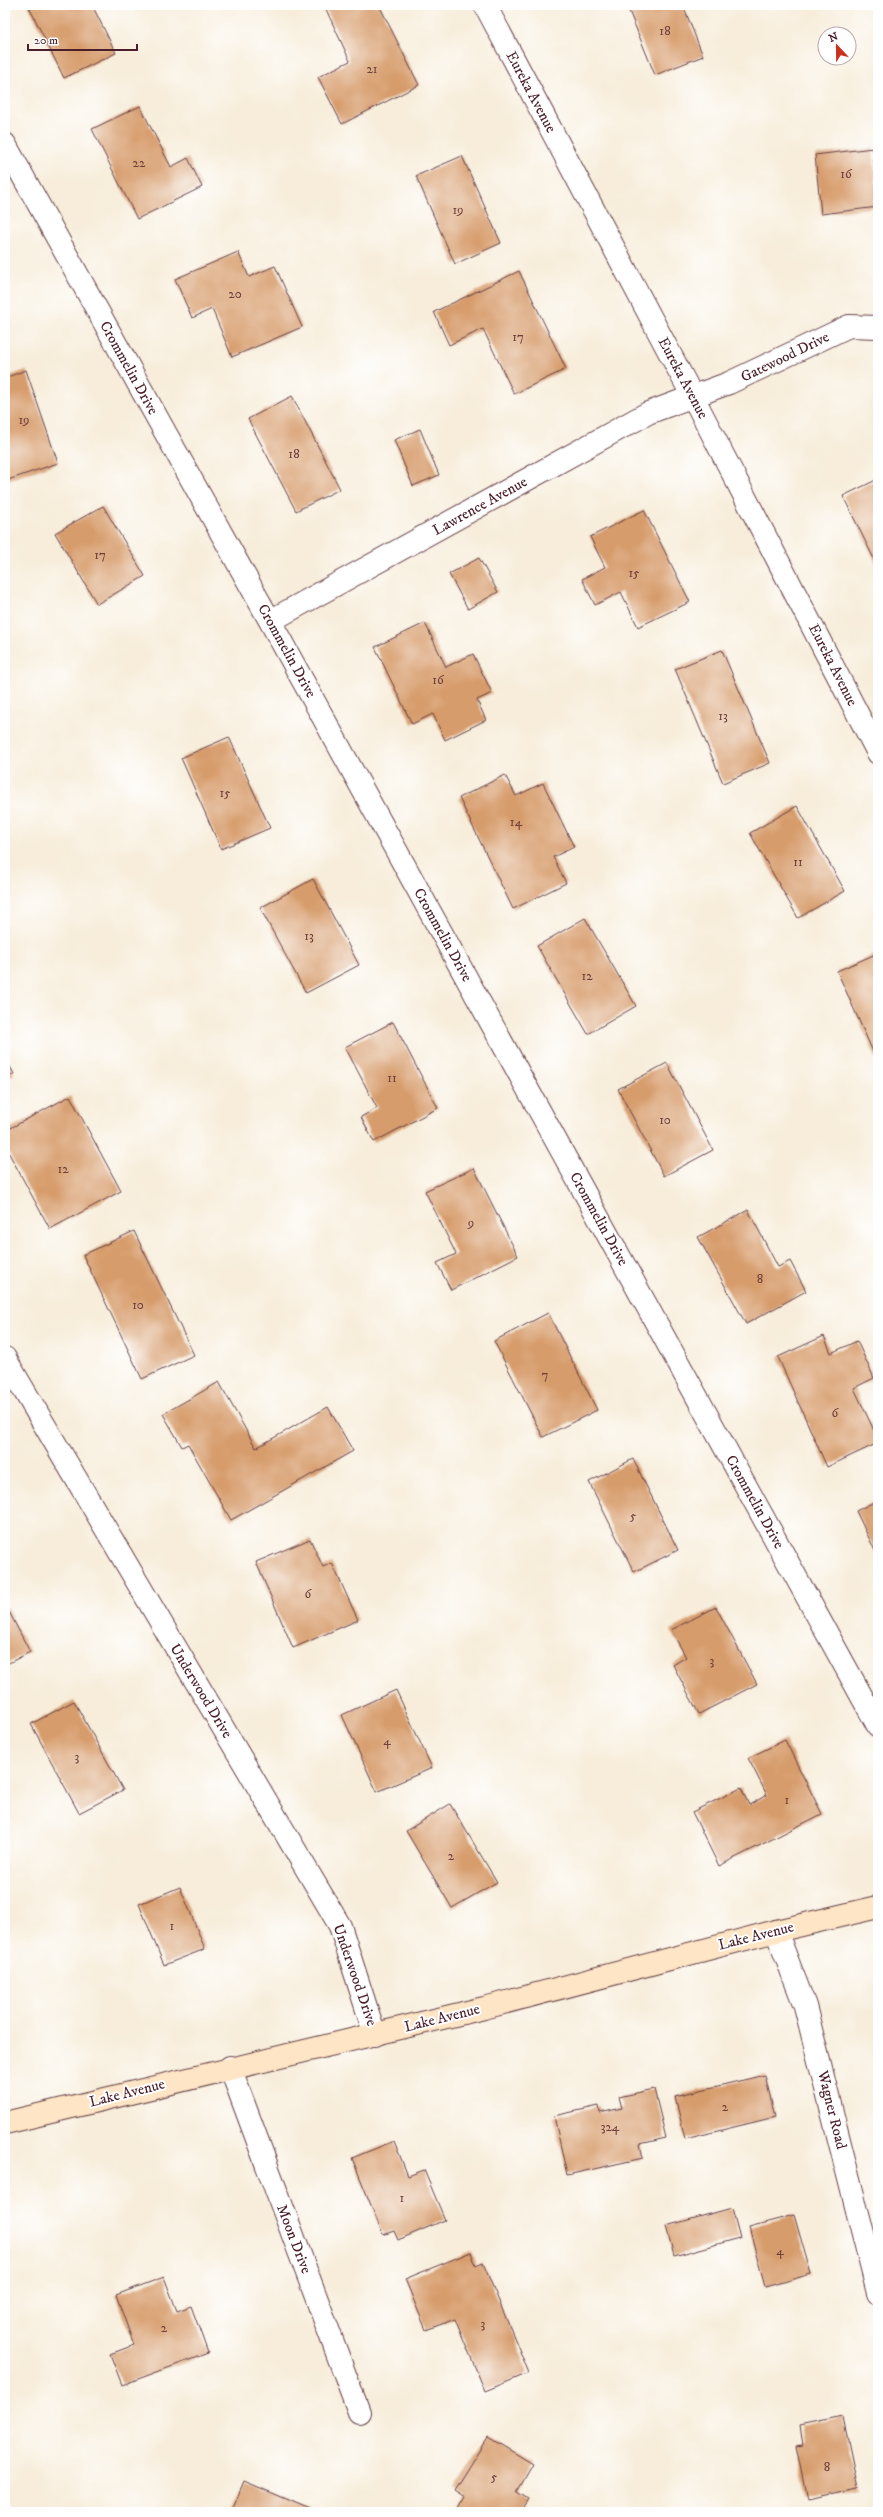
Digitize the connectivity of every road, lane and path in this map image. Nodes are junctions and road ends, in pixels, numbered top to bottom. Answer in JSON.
{"nodes":[{"id":1,"x":485,"y":5,"type":"edge"},
{"id":2,"x":5,"y":144,"type":"edge"},
{"id":3,"x":878,"y":326,"type":"edge"},
{"id":4,"x":693,"y":397,"type":"junction"},
{"id":5,"x":270,"y":621,"type":"junction"},
{"id":6,"x":878,"y":753,"type":"edge"},
{"id":7,"x":5,"y":1358,"type":"edge"},
{"id":8,"x":878,"y":1726,"type":"edge"},
{"id":9,"x":878,"y":1907,"type":"edge"},
{"id":10,"x":776,"y":1931,"type":"junction"},
{"id":11,"x":375,"y":2034,"type":"junction"},
{"id":12,"x":230,"y":2067,"type":"junction"},
{"id":13,"x":5,"y":2123,"type":"edge"},
{"id":14,"x":878,"y":2293,"type":"edge"},
{"id":15,"x":359,"y":2412,"type":"dead end"}],
"edges":[{"from":1,"to":4,"type":"street","name":"Eureka Avenue"},
{"from":2,"to":5,"type":"street","name":"Crommelin Drive"},
{"from":3,"to":4,"type":"street","name":"Gatewood Drive"},
{"from":4,"to":5,"type":"street","name":"Lawrence Avenue"},
{"from":4,"to":6,"type":"street","name":"Eureka Avenue"},
{"from":5,"to":8,"type":"street","name":"Crommelin Drive"},
{"from":7,"to":11,"type":"street","name":"Underwood Drive"},
{"from":9,"to":10,"type":"main road","name":"Lake Avenue"},
{"from":10,"to":11,"type":"main road","name":"Lake Avenue"},
{"from":10,"to":14,"type":"street","name":"Wagner Road"},
{"from":11,"to":12,"type":"main road","name":"Lake Avenue"},
{"from":12,"to":13,"type":"main road","name":"Lake Avenue"},
{"from":12,"to":15,"type":"street","name":"Moon Drive"}]}
